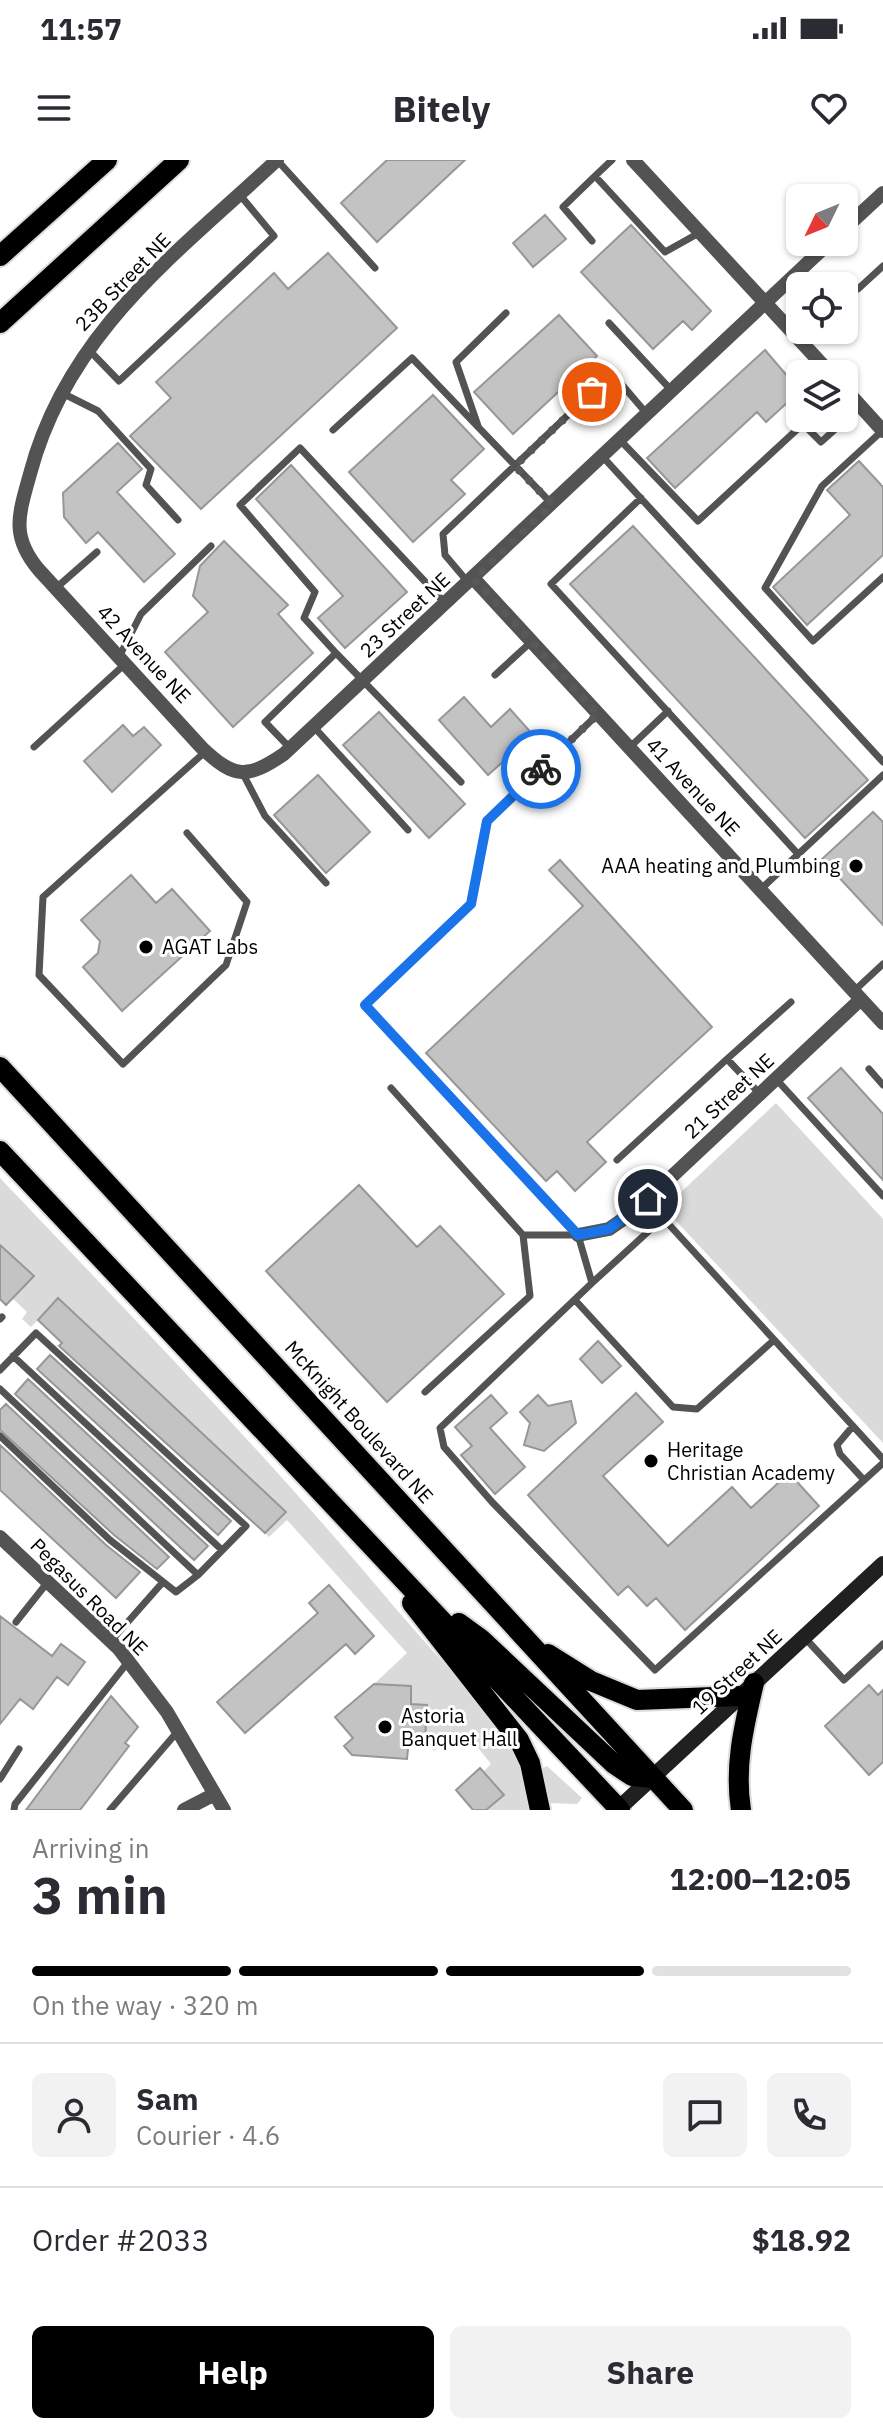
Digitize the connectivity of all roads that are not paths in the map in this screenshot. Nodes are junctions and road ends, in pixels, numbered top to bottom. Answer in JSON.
{"nodes":[{"id":1,"x":107,"y":160,"type":"edge"},
{"id":2,"x":179,"y":160,"type":"edge"},
{"id":3,"x":277,"y":160,"type":"edge"},
{"id":4,"x":612,"y":160,"type":"edge"},
{"id":5,"x":633,"y":160,"type":"edge"},
{"id":6,"x":595,"y":176,"type":"junction"},
{"id":7,"x":883,"y":193,"type":"edge"},
{"id":8,"x":240,"y":195,"type":"junction"},
{"id":9,"x":858,"y":216,"type":"edge"},
{"id":10,"x":699,"y":232,"type":"junction"},
{"id":11,"x":592,"y":241,"type":"dead end"},
{"id":12,"x":0,"y":256,"type":"edge"},
{"id":13,"x":815,"y":256,"type":"edge"},
{"id":14,"x":883,"y":266,"type":"edge"},
{"id":15,"x":375,"y":268,"type":"dead end"},
{"id":16,"x":858,"y":289,"type":"dead end"},
{"id":17,"x":764,"y":302,"type":"junction"},
{"id":18,"x":506,"y":313,"type":"dead end"},
{"id":19,"x":0,"y":323,"type":"edge"},
{"id":20,"x":609,"y":323,"type":"dead end"},
{"id":21,"x":87,"y":348,"type":"junction"},
{"id":22,"x":818,"y":360,"type":"edge"},
{"id":23,"x":672,"y":391,"type":"junction"},
{"id":24,"x":60,"y":392,"type":"junction"},
{"id":25,"x":858,"y":404,"type":"edge"},
{"id":26,"x":861,"y":407,"type":"junction"},
{"id":27,"x":647,"y":414,"type":"junction"},
{"id":28,"x":479,"y":428,"type":"junction"},
{"id":29,"x":333,"y":430,"type":"dead end"},
{"id":30,"x":883,"y":430,"type":"edge"},
{"id":31,"x":620,"y":440,"type":"junction"},
{"id":32,"x":602,"y":456,"type":"junction"},
{"id":33,"x":515,"y":466,"type":"junction"},
{"id":34,"x":641,"y":498,"type":"junction"},
{"id":35,"x":552,"y":504,"type":"junction"},
{"id":36,"x":178,"y":520,"type":"dead end"},
{"id":37,"x":211,"y":546,"type":"dead end"},
{"id":38,"x":23,"y":551,"type":"joint"},
{"id":39,"x":97,"y":552,"type":"dead end"},
{"id":40,"x":883,"y":577,"type":"edge"},
{"id":41,"x":471,"y":581,"type":"junction"},
{"id":42,"x":56,"y":588,"type":"junction"},
{"id":43,"x":446,"y":604,"type":"junction"},
{"id":44,"x":531,"y":642,"type":"junction"},
{"id":45,"x":336,"y":653,"type":"junction"},
{"id":46,"x":122,"y":661,"type":"junction"},
{"id":47,"x":495,"y":675,"type":"dead end"},
{"id":48,"x":362,"y":682,"type":"junction"},
{"id":49,"x":668,"y":711,"type":"junction"},
{"id":50,"x":598,"y":714,"type":"junction"},
{"id":51,"x":313,"y":726,"type":"junction"},
{"id":52,"x":34,"y":747,"type":"dead end"},
{"id":53,"x":290,"y":748,"type":"junction"},
{"id":54,"x":629,"y":748,"type":"junction"},
{"id":55,"x":206,"y":751,"type":"junction"},
{"id":56,"x":883,"y":762,"type":"edge"},
{"id":57,"x":243,"y":774,"type":"junction"},
{"id":58,"x":883,"y":775,"type":"edge"},
{"id":59,"x":461,"y":782,"type":"dead end"},
{"id":60,"x":408,"y":830,"type":"dead end"},
{"id":61,"x":187,"y":833,"type":"dead end"},
{"id":62,"x":798,"y":854,"type":"junction"},
{"id":63,"x":326,"y":883,"type":"dead end"},
{"id":64,"x":760,"y":890,"type":"junction"},
{"id":65,"x":883,"y":964,"type":"edge"},
{"id":66,"x":857,"y":995,"type":"junction"},
{"id":67,"x":791,"y":1002,"type":"dead end"},
{"id":68,"x":883,"y":1023,"type":"edge"},
{"id":69,"x":727,"y":1059,"type":"junction"},
{"id":70,"x":0,"y":1067,"type":"edge"},
{"id":71,"x":869,"y":1069,"type":"dead end"},
{"id":72,"x":776,"y":1079,"type":"junction"},
{"id":73,"x":883,"y":1085,"type":"edge"},
{"id":74,"x":391,"y":1088,"type":"dead end"},
{"id":75,"x":760,"y":1094,"type":"junction"},
{"id":76,"x":0,"y":1151,"type":"edge"},
{"id":77,"x":617,"y":1160,"type":"dead end"},
{"id":78,"x":883,"y":1196,"type":"edge"},
{"id":79,"x":648,"y":1199,"type":"junction"},
{"id":80,"x":663,"y":1218,"type":"junction"},
{"id":81,"x":523,"y":1235,"type":"junction"},
{"id":82,"x":578,"y":1235,"type":"junction"},
{"id":83,"x":592,"y":1283,"type":"junction"},
{"id":84,"x":575,"y":1300,"type":"junction"},
{"id":85,"x":774,"y":1340,"type":"junction"},
{"id":86,"x":13,"y":1356,"type":"junction"},
{"id":87,"x":0,"y":1370,"type":"edge"},
{"id":88,"x":0,"y":1389,"type":"edge"},
{"id":89,"x":425,"y":1392,"type":"dead end"},
{"id":90,"x":853,"y":1426,"type":"junction"},
{"id":91,"x":0,"y":1436,"type":"edge"},
{"id":92,"x":883,"y":1461,"type":"edge"},
{"id":93,"x":864,"y":1480,"type":"junction"},
{"id":94,"x":2,"y":1544,"type":"edge"},
{"id":95,"x":371,"y":1544,"type":"junction"},
{"id":96,"x":222,"y":1550,"type":"junction"},
{"id":97,"x":883,"y":1564,"type":"edge"},
{"id":98,"x":198,"y":1575,"type":"junction"},
{"id":99,"x":48,"y":1582,"type":"junction"},
{"id":100,"x":163,"y":1582,"type":"junction"},
{"id":101,"x":422,"y":1597,"type":"junction"},
{"id":102,"x":16,"y":1622,"type":"dead end"},
{"id":103,"x":804,"y":1637,"type":"junction"},
{"id":104,"x":525,"y":1639,"type":"junction"},
{"id":105,"x":111,"y":1641,"type":"junction"},
{"id":106,"x":883,"y":1644,"type":"edge"},
{"id":107,"x":128,"y":1662,"type":"junction"},
{"id":108,"x":746,"y":1690,"type":"junction"},
{"id":109,"x":178,"y":1731,"type":"junction"},
{"id":110,"x":19,"y":1749,"type":"dead end"},
{"id":111,"x":652,"y":1778,"type":"junction"},
{"id":112,"x":0,"y":1779,"type":"edge"},
{"id":113,"x":213,"y":1795,"type":"junction"},
{"id":114,"x":14,"y":1810,"type":"edge"},
{"id":115,"x":110,"y":1810,"type":"edge"},
{"id":116,"x":184,"y":1810,"type":"edge"},
{"id":117,"x":224,"y":1810,"type":"edge"},
{"id":118,"x":540,"y":1810,"type":"edge"},
{"id":119,"x":623,"y":1810,"type":"edge"},
{"id":120,"x":683,"y":1810,"type":"edge"},
{"id":121,"x":741,"y":1810,"type":"edge"}],
"edges":[{"from":1,"to":12,"type":"main road"},
{"from":2,"to":19,"type":"main road"},
{"from":3,"to":8,"type":"street","name":"23B Street NE"},
{"from":3,"to":15,"type":"lane"},
{"from":4,"to":6,"type":"lane"},
{"from":5,"to":10,"type":"street"},
{"from":6,"to":10,"type":"lane"},
{"from":6,"to":11,"type":"lane"},
{"from":7,"to":9,"type":"street"},
{"from":8,"to":21,"type":"street","name":"23B Street NE"},
{"from":8,"to":21,"type":"lane"},
{"from":10,"to":17,"type":"street"},
{"from":13,"to":17,"type":"street","name":"23 Street NE"},
{"from":14,"to":16,"type":"lane"},
{"from":17,"to":22,"type":"street"},
{"from":17,"to":23,"type":"street","name":"23 Street NE"},
{"from":18,"to":28,"type":"lane"},
{"from":20,"to":23,"type":"lane"},
{"from":21,"to":24,"type":"street","name":"23B Street NE"},
{"from":23,"to":27,"type":"street","name":"23 Street NE"},
{"from":24,"to":36,"type":"lane"},
{"from":24,"to":38,"type":"street","name":"23B Street NE"},
{"from":25,"to":26,"type":"street"},
{"from":26,"to":30,"type":"street"},
{"from":26,"to":31,"type":"lane"},
{"from":27,"to":31,"type":"street","name":"23 Street NE"},
{"from":27,"to":33,"type":"lane"},
{"from":28,"to":29,"type":"lane"},
{"from":28,"to":33,"type":"lane"},
{"from":30,"to":40,"type":"lane"},
{"from":31,"to":32,"type":"street","name":"23 Street NE"},
{"from":32,"to":34,"type":"lane"},
{"from":32,"to":35,"type":"street","name":"23 Street NE"},
{"from":33,"to":35,"type":"lane"},
{"from":33,"to":41,"type":"lane"},
{"from":34,"to":49,"type":"lane"},
{"from":34,"to":56,"type":"lane"},
{"from":35,"to":41,"type":"street","name":"23 Street NE"},
{"from":37,"to":46,"type":"lane"},
{"from":38,"to":42,"type":"street","name":"42 Avenue NE"},
{"from":39,"to":42,"type":"lane"},
{"from":41,"to":43,"type":"street","name":"23 Street NE"},
{"from":41,"to":44,"type":"street","name":"41 Avenue NE"},
{"from":42,"to":46,"type":"street","name":"42 Avenue NE"},
{"from":43,"to":45,"type":"lane"},
{"from":43,"to":48,"type":"street","name":"23 Street NE"},
{"from":44,"to":47,"type":"lane"},
{"from":44,"to":50,"type":"street","name":"41 Avenue NE"},
{"from":45,"to":48,"type":"lane"},
{"from":45,"to":53,"type":"lane"},
{"from":46,"to":52,"type":"lane"},
{"from":46,"to":55,"type":"street","name":"42 Avenue NE"},
{"from":48,"to":51,"type":"street","name":"23 Street NE"},
{"from":48,"to":59,"type":"lane"},
{"from":49,"to":54,"type":"lane"},
{"from":49,"to":62,"type":"lane"},
{"from":50,"to":54,"type":"street","name":"41 Avenue NE"},
{"from":50,"to":82,"type":"lane"},
{"from":51,"to":53,"type":"street","name":"23 Street NE"},
{"from":51,"to":60,"type":"lane"},
{"from":53,"to":57,"type":"street","name":"23 Street NE"},
{"from":54,"to":64,"type":"street","name":"41 Avenue NE"},
{"from":55,"to":57,"type":"street","name":"42 Avenue NE"},
{"from":55,"to":61,"type":"lane"},
{"from":57,"to":63,"type":"lane"},
{"from":58,"to":62,"type":"lane"},
{"from":62,"to":64,"type":"lane"},
{"from":64,"to":66,"type":"street","name":"41 Avenue NE"},
{"from":65,"to":66,"type":"lane"},
{"from":66,"to":68,"type":"street","name":"41 Avenue NE"},
{"from":66,"to":72,"type":"street","name":"21 Street NE"},
{"from":67,"to":69,"type":"lane"},
{"from":69,"to":75,"type":"lane"},
{"from":69,"to":77,"type":"lane"},
{"from":70,"to":104,"type":"main road","name":"McKnight Boulevard NE"},
{"from":71,"to":73,"type":"lane"},
{"from":72,"to":75,"type":"street","name":"21 Street NE"},
{"from":72,"to":78,"type":"lane"},
{"from":74,"to":81,"type":"lane"},
{"from":75,"to":79,"type":"street","name":"21 Street NE"},
{"from":76,"to":95,"type":"main road"},
{"from":79,"to":80,"type":"lane"},
{"from":79,"to":82,"type":"street","name":"21 Street NE"},
{"from":80,"to":83,"type":"lane"},
{"from":80,"to":85,"type":"lane"},
{"from":81,"to":82,"type":"lane"},
{"from":81,"to":89,"type":"lane"},
{"from":82,"to":83,"type":"lane"},
{"from":83,"to":84,"type":"lane"},
{"from":84,"to":85,"type":"lane"},
{"from":84,"to":93,"type":"lane"},
{"from":85,"to":90,"type":"lane"},
{"from":86,"to":87,"type":"lane"},
{"from":86,"to":96,"type":"lane"},
{"from":86,"to":96,"type":"lane"},
{"from":88,"to":98,"type":"lane"},
{"from":90,"to":92,"type":"lane"},
{"from":90,"to":93,"type":"lane"},
{"from":91,"to":100,"type":"lane"},
{"from":92,"to":93,"type":"lane"},
{"from":94,"to":99,"type":"street","name":"Pegasus Road NE"},
{"from":95,"to":101,"type":"main road"},
{"from":95,"to":118,"type":"main road"},
{"from":96,"to":98,"type":"lane"},
{"from":97,"to":103,"type":"street","name":"19 Street NE"},
{"from":98,"to":100,"type":"lane"},
{"from":99,"to":102,"type":"lane"},
{"from":99,"to":105,"type":"street","name":"Pegasus Road NE"},
{"from":100,"to":105,"type":"lane"},
{"from":101,"to":111,"type":"main road"},
{"from":101,"to":119,"type":"main road"},
{"from":103,"to":106,"type":"lane"},
{"from":103,"to":108,"type":"street","name":"19 Street NE"},
{"from":104,"to":108,"type":"main road"},
{"from":104,"to":111,"type":"main road","name":"McKnight Boulevard NE"},
{"from":105,"to":107,"type":"street","name":"Pegasus Road NE"},
{"from":107,"to":109,"type":"street","name":"Pegasus Road NE"},
{"from":107,"to":114,"type":"lane"},
{"from":108,"to":111,"type":"street","name":"19 Street NE"},
{"from":108,"to":121,"type":"main road"},
{"from":109,"to":113,"type":"street","name":"Pegasus Road NE"},
{"from":109,"to":115,"type":"lane"},
{"from":110,"to":112,"type":"lane"},
{"from":111,"to":119,"type":"street","name":"19 Street NE"},
{"from":111,"to":120,"type":"main road","name":"McKnight Boulevard NE"},
{"from":113,"to":116,"type":"street"},
{"from":113,"to":117,"type":"street","name":"Pegasus Road NE"}]}
